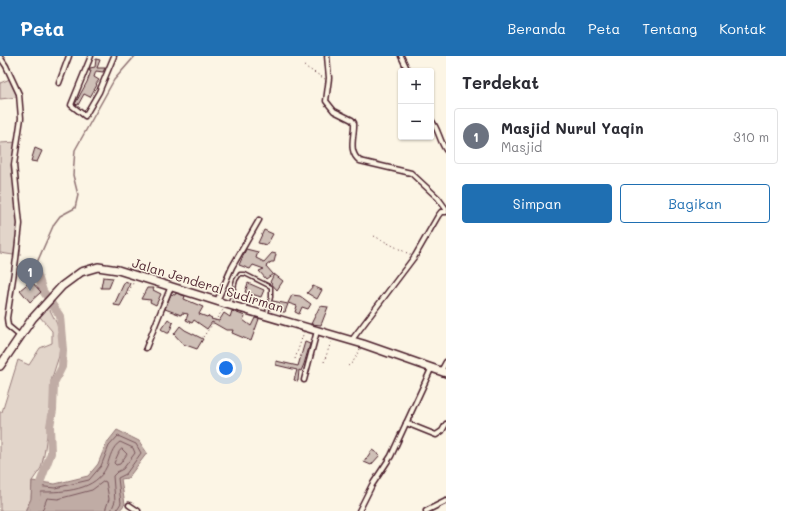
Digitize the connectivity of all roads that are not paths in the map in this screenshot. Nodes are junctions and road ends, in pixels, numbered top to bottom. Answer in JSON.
{"nodes":[{"id":1,"x":69,"y":56,"type":"edge"},
{"id":2,"x":91,"y":56,"type":"edge"},
{"id":3,"x":114,"y":56,"type":"edge"},
{"id":4,"x":327,"y":56,"type":"edge"},
{"id":5,"x":401,"y":56,"type":"edge"},
{"id":6,"x":0,"y":57,"type":"edge"},
{"id":7,"x":407,"y":68,"type":"edge"},
{"id":8,"x":59,"y":83,"type":"dead end"},
{"id":9,"x":434,"y":124,"type":"edge"},
{"id":10,"x":446,"y":150,"type":"edge"},
{"id":11,"x":446,"y":208,"type":"edge"},
{"id":12,"x":446,"y":212,"type":"edge"},
{"id":13,"x":259,"y":220,"type":"dead end"},
{"id":14,"x":172,"y":286,"type":"junction"},
{"id":15,"x":217,"y":301,"type":"junction"},
{"id":16,"x":228,"y":304,"type":"junction"},
{"id":17,"x":266,"y":315,"type":"junction"},
{"id":18,"x":318,"y":331,"type":"junction"},
{"id":19,"x":20,"y":336,"type":"junction"},
{"id":20,"x":352,"y":340,"type":"junction"},
{"id":21,"x":146,"y":348,"type":"dead end"},
{"id":22,"x":446,"y":362,"type":"edge"},
{"id":23,"x":0,"y":366,"type":"edge"},
{"id":24,"x":432,"y":366,"type":"junction"},
{"id":25,"x":444,"y":372,"type":"edge"},
{"id":26,"x":304,"y":380,"type":"dead end"},
{"id":27,"x":406,"y":423,"type":"junction"},
{"id":28,"x":446,"y":424,"type":"edge"},
{"id":29,"x":446,"y":501,"type":"edge"},
{"id":30,"x":129,"y":505,"type":"dead end"},
{"id":31,"x":138,"y":511,"type":"edge"},
{"id":32,"x":358,"y":511,"type":"edge"},
{"id":33,"x":426,"y":511,"type":"edge"}],
"edges":[{"from":1,"to":8,"type":"street"},
{"from":2,"to":3,"type":"street"},
{"from":4,"to":11,"type":"street"},
{"from":5,"to":7,"type":"street"},
{"from":6,"to":19,"type":"street"},
{"from":9,"to":10,"type":"street"},
{"from":12,"to":20,"type":"street"},
{"from":13,"to":15,"type":"street"},
{"from":14,"to":15,"type":"highway","name":"Jalan Jenderal Sudirman"},
{"from":14,"to":19,"type":"highway","name":"Jalan Jenderal Sudirman"},
{"from":14,"to":21,"type":"street"},
{"from":15,"to":16,"type":"highway","name":"Jalan Jenderal Sudirman"},
{"from":16,"to":17,"type":"highway","name":"Jalan Jenderal Sudirman"},
{"from":16,"to":17,"type":"lane"},
{"from":17,"to":18,"type":"highway","name":"Jalan Jenderal Sudirman"},
{"from":18,"to":20,"type":"highway","name":"Jalan Jenderal Sudirman"},
{"from":18,"to":26,"type":"street"},
{"from":19,"to":23,"type":"highway","name":"Jalan Jenderal Sudirman"},
{"from":20,"to":24,"type":"highway","name":"Jalan Jenderal Sudirman"},
{"from":22,"to":25,"type":"street"},
{"from":24,"to":25,"type":"highway","name":"Jalan Jenderal Sudirman"},
{"from":24,"to":27,"type":"street"},
{"from":27,"to":28,"type":"street"},
{"from":27,"to":32,"type":"street"},
{"from":29,"to":33,"type":"street"},
{"from":30,"to":31,"type":"street"}]}
